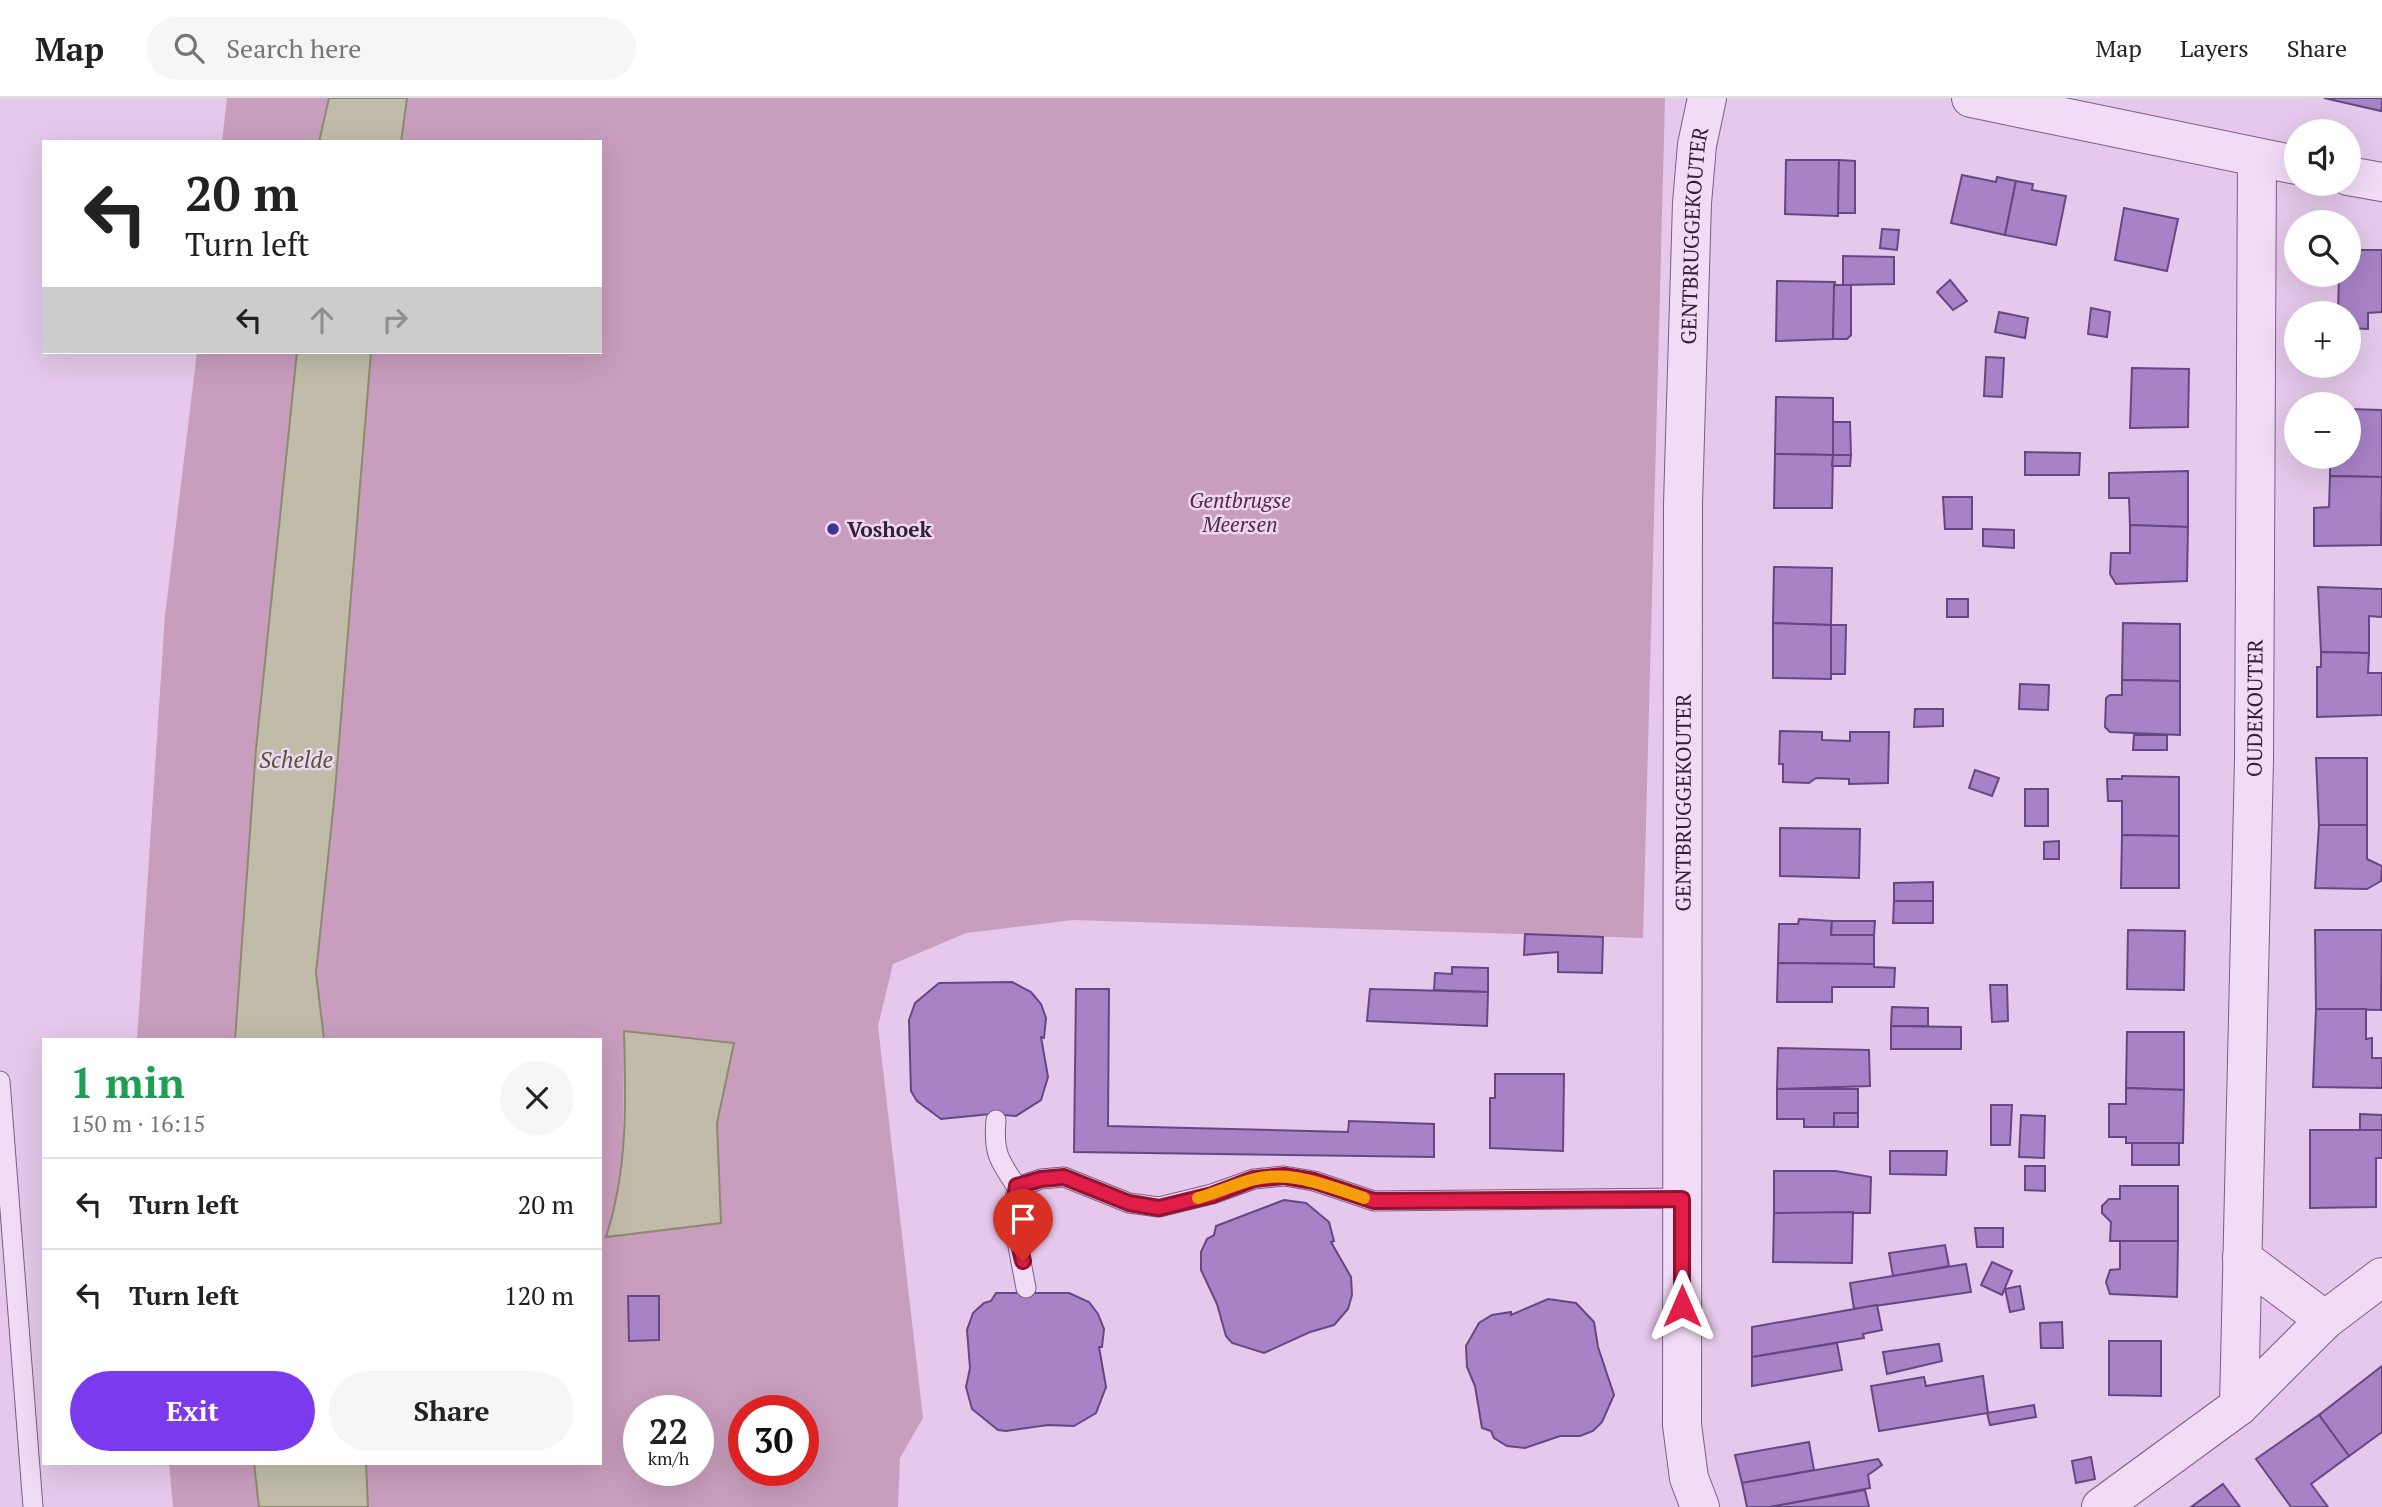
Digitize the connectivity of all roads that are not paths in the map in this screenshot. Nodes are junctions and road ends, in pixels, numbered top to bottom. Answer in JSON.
{"nodes":[{"id":1,"x":1707,"y":98,"type":"edge"},
{"id":2,"x":1971,"y":98,"type":"edge"},
{"id":3,"x":2257,"y":158,"type":"junction"},
{"id":4,"x":2284,"y":163,"type":"edge"},
{"id":5,"x":2361,"y":178,"type":"edge"},
{"id":6,"x":2382,"y":182,"type":"edge"},
{"id":7,"x":0,"y":1081,"type":"edge"},
{"id":8,"x":996,"y":1121,"type":"dead end"},
{"id":9,"x":1017,"y":1186,"type":"junction"},
{"id":10,"x":1682,"y":1199,"type":"junction"},
{"id":11,"x":5,"y":1223,"type":"edge"},
{"id":12,"x":2242,"y":1258,"type":"junction"},
{"id":13,"x":2382,"y":1276,"type":"edge"},
{"id":14,"x":1026,"y":1288,"type":"dead end"},
{"id":15,"x":2325,"y":1321,"type":"junction"},
{"id":16,"x":2239,"y":1406,"type":"junction"},
{"id":17,"x":33,"y":1507,"type":"edge"},
{"id":18,"x":1700,"y":1507,"type":"edge"},
{"id":19,"x":2101,"y":1507,"type":"edge"}],
"edges":[{"from":1,"to":10,"type":"street","name":"GENTBRUGGEKOUTER"},
{"from":2,"to":3,"type":"street"},
{"from":3,"to":4,"type":"street"},
{"from":3,"to":12,"type":"street","name":"OUDEKOUTER"},
{"from":5,"to":6,"type":"street"},
{"from":7,"to":11,"type":"lane"},
{"from":8,"to":9,"type":"lane"},
{"from":9,"to":10,"type":"lane"},
{"from":9,"to":14,"type":"lane"},
{"from":10,"to":18,"type":"street","name":"GENTBRUGGEKOUTER"},
{"from":11,"to":17,"type":"lane"},
{"from":12,"to":15,"type":"street"},
{"from":12,"to":16,"type":"street","name":"OUDEKOUTER"},
{"from":13,"to":15,"type":"street"},
{"from":15,"to":16,"type":"street"},
{"from":16,"to":19,"type":"street"}]}
